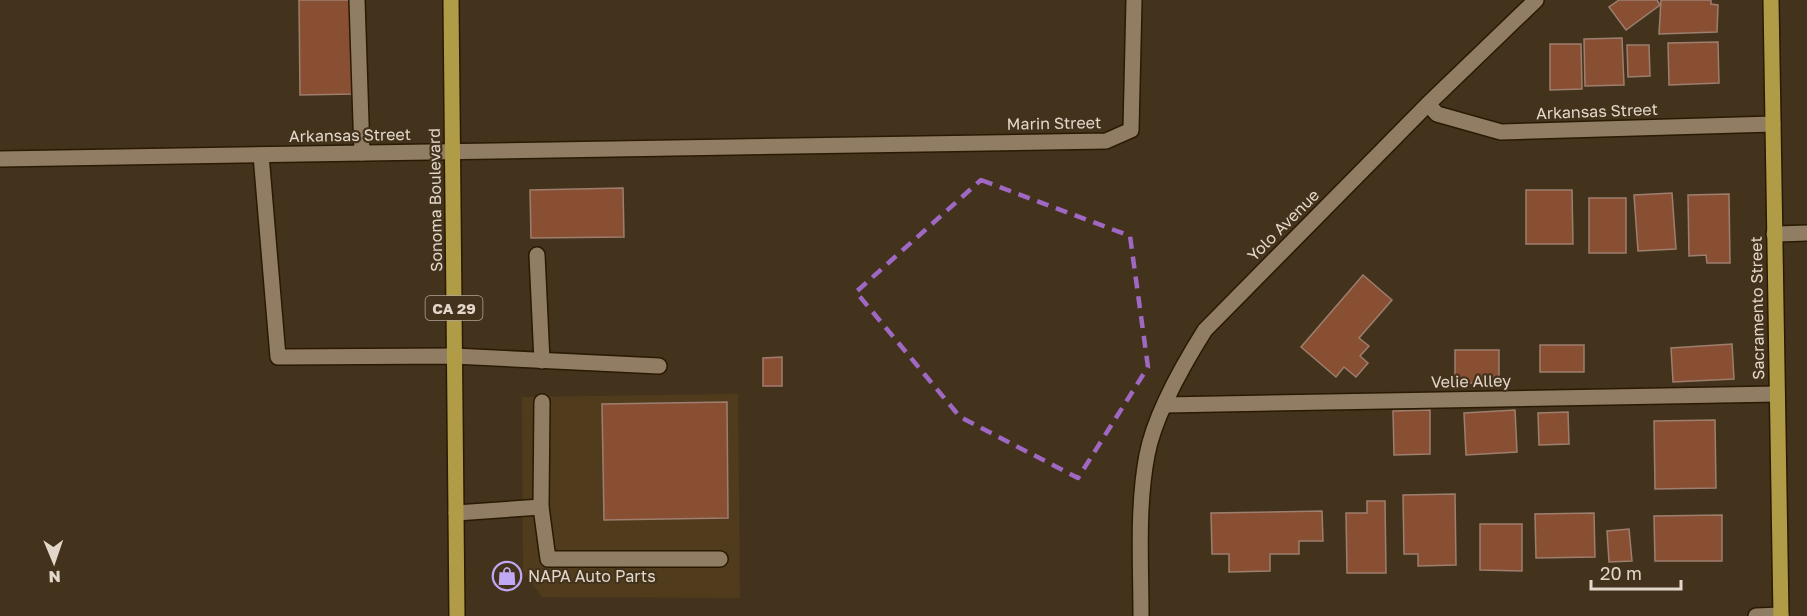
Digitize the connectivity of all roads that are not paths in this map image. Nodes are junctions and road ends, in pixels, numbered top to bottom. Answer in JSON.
{"nodes":[{"id":1,"x":357,"y":0,"type":"edge"},
{"id":2,"x":451,"y":0,"type":"edge"},
{"id":3,"x":1134,"y":0,"type":"edge"},
{"id":4,"x":1536,"y":0,"type":"edge"},
{"id":5,"x":1771,"y":0,"type":"edge"},
{"id":6,"x":1428,"y":104,"type":"junction"},
{"id":7,"x":1773,"y":124,"type":"junction"},
{"id":8,"x":845,"y":144,"type":"joint"},
{"id":9,"x":452,"y":151,"type":"junction"},
{"id":10,"x":362,"y":153,"type":"junction"},
{"id":11,"x":261,"y":155,"type":"junction"},
{"id":12,"x":0,"y":159,"type":"edge"},
{"id":13,"x":1807,"y":233,"type":"edge"},
{"id":14,"x":1774,"y":234,"type":"junction"},
{"id":15,"x":537,"y":255,"type":"dead end"},
{"id":16,"x":454,"y":356,"type":"junction"},
{"id":17,"x":542,"y":361,"type":"junction"},
{"id":18,"x":659,"y":366,"type":"dead end"},
{"id":19,"x":1777,"y":394,"type":"junction"},
{"id":20,"x":542,"y":402,"type":"dead end"},
{"id":21,"x":1165,"y":405,"type":"junction"},
{"id":22,"x":541,"y":507,"type":"junction"},
{"id":23,"x":456,"y":513,"type":"junction"},
{"id":24,"x":720,"y":559,"type":"dead end"},
{"id":25,"x":457,"y":616,"type":"edge"},
{"id":26,"x":1141,"y":616,"type":"edge"},
{"id":27,"x":1756,"y":616,"type":"edge"},
{"id":28,"x":1781,"y":616,"type":"edge"}],
"edges":[{"from":1,"to":10,"type":"street"},
{"from":2,"to":9,"type":"main road","name":"Sonoma Boulevard","number":"CA 29"},
{"from":3,"to":8,"type":"street","name":"Marin Street"},
{"from":4,"to":6,"type":"street","name":"Yolo Avenue"},
{"from":5,"to":7,"type":"main road","name":"Sacramento Street"},
{"from":6,"to":7,"type":"street","name":"Arkansas Street"},
{"from":6,"to":21,"type":"street","name":"Yolo Avenue"},
{"from":7,"to":14,"type":"main road","name":"Sacramento Street"},
{"from":8,"to":9,"type":"street","name":"Arkansas Street"},
{"from":9,"to":10,"type":"street","name":"Arkansas Street"},
{"from":9,"to":16,"type":"main road","name":"Sonoma Boulevard","number":"CA 29"},
{"from":10,"to":11,"type":"street","name":"Arkansas Street"},
{"from":11,"to":12,"type":"street","name":"Arkansas Street"},
{"from":11,"to":16,"type":"street"},
{"from":13,"to":14,"type":"street"},
{"from":14,"to":19,"type":"main road","name":"Sacramento Street"},
{"from":15,"to":17,"type":"street"},
{"from":16,"to":17,"type":"street"},
{"from":16,"to":23,"type":"main road","name":"Sonoma Boulevard","number":"CA 29"},
{"from":17,"to":18,"type":"street"},
{"from":19,"to":21,"type":"street","name":"Velie Alley"},
{"from":19,"to":28,"type":"main road","name":"Sacramento Street"},
{"from":20,"to":22,"type":"street"},
{"from":21,"to":26,"type":"street","name":"Yolo Avenue"},
{"from":22,"to":23,"type":"street"},
{"from":22,"to":24,"type":"street"},
{"from":23,"to":25,"type":"main road","name":"Sonoma Boulevard","number":"CA 29"},
{"from":27,"to":28,"type":"street"}]}
